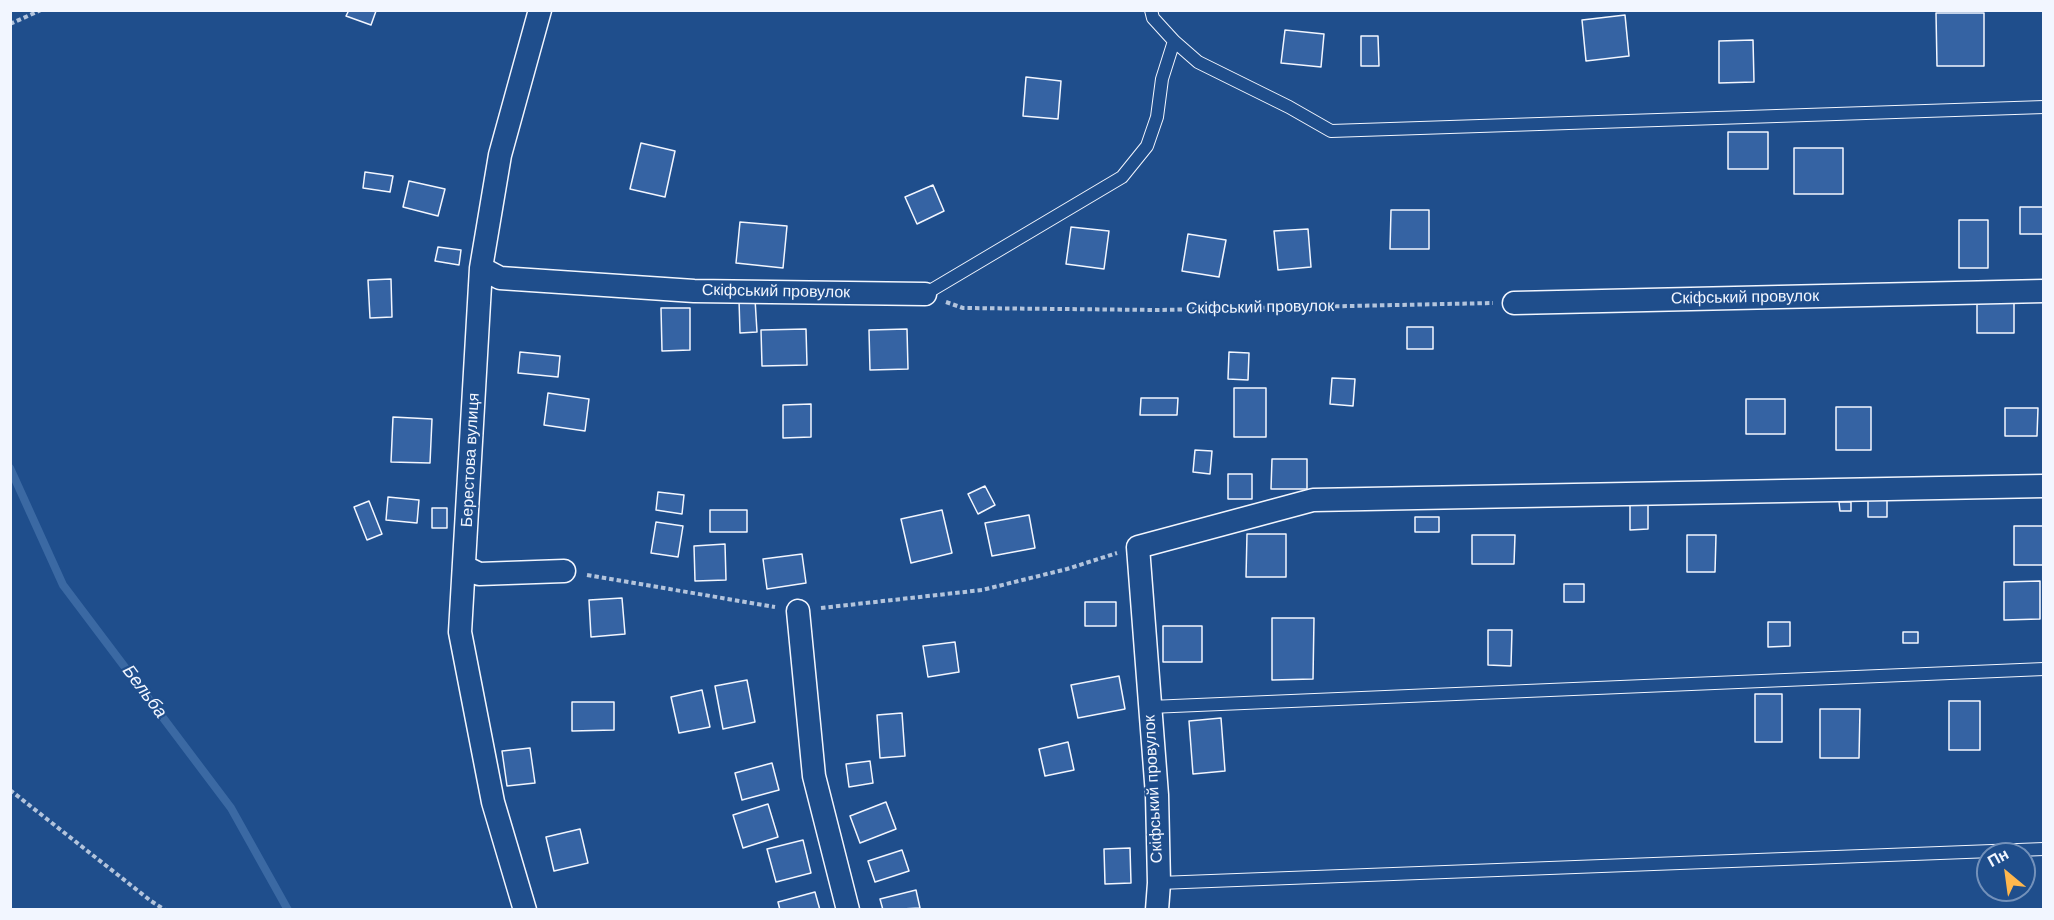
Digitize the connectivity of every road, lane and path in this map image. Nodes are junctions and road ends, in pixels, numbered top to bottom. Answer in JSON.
{"nodes":[{"id":1,"x":41,"y":10,"type":"edge"},
{"id":2,"x":540,"y":10,"type":"edge"},
{"id":3,"x":1151,"y":10,"type":"edge"},
{"id":4,"x":10,"y":24,"type":"edge"},
{"id":5,"x":1174,"y":41,"type":"junction"},
{"id":6,"x":2043,"y":107,"type":"edge"},
{"id":7,"x":481,"y":268,"type":"junction"},
{"id":8,"x":2043,"y":291,"type":"edge"},
{"id":9,"x":925,"y":294,"type":"junction"},
{"id":10,"x":1514,"y":303,"type":"joint"},
{"id":11,"x":2043,"y":486,"type":"edge"},
{"id":12,"x":1138,"y":547,"type":"junction"},
{"id":13,"x":465,"y":567,"type":"junction"},
{"id":14,"x":564,"y":571,"type":"joint"},
{"id":15,"x":798,"y":611,"type":"junction"},
{"id":16,"x":2043,"y":669,"type":"edge"},
{"id":17,"x":1150,"y":707,"type":"junction"},
{"id":18,"x":10,"y":790,"type":"edge"},
{"id":19,"x":2043,"y":849,"type":"edge"},
{"id":20,"x":1160,"y":884,"type":"junction"},
{"id":21,"x":165,"y":909,"type":"edge"},
{"id":22,"x":525,"y":909,"type":"edge"},
{"id":23,"x":848,"y":909,"type":"edge"},
{"id":24,"x":1157,"y":909,"type":"edge"}],
"edges":[{"from":1,"to":4,"type":"path"},
{"from":2,"to":7,"type":"street","name":"Берестова вулиця"},
{"from":3,"to":5,"type":"lane"},
{"from":5,"to":6,"type":"lane"},
{"from":5,"to":9,"type":"lane"},
{"from":7,"to":9,"type":"street","name":"Скіфський провулок"},
{"from":7,"to":13,"type":"street","name":"Берестова вулиця"},
{"from":8,"to":10,"type":"street","name":"Скіфський провулок"},
{"from":9,"to":10,"type":"path","name":"Скіфський провулок"},
{"from":11,"to":12,"type":"street"},
{"from":12,"to":15,"type":"path"},
{"from":12,"to":17,"type":"street","name":"Скіфський провулок"},
{"from":13,"to":14,"type":"street"},
{"from":13,"to":22,"type":"street","name":"Берестова вулиця"},
{"from":14,"to":15,"type":"path"},
{"from":15,"to":23,"type":"street"},
{"from":16,"to":17,"type":"lane"},
{"from":17,"to":20,"type":"street","name":"Скіфський провулок"},
{"from":18,"to":21,"type":"path"},
{"from":19,"to":20,"type":"lane"},
{"from":20,"to":24,"type":"street","name":"Скіфський провулок"}]}
